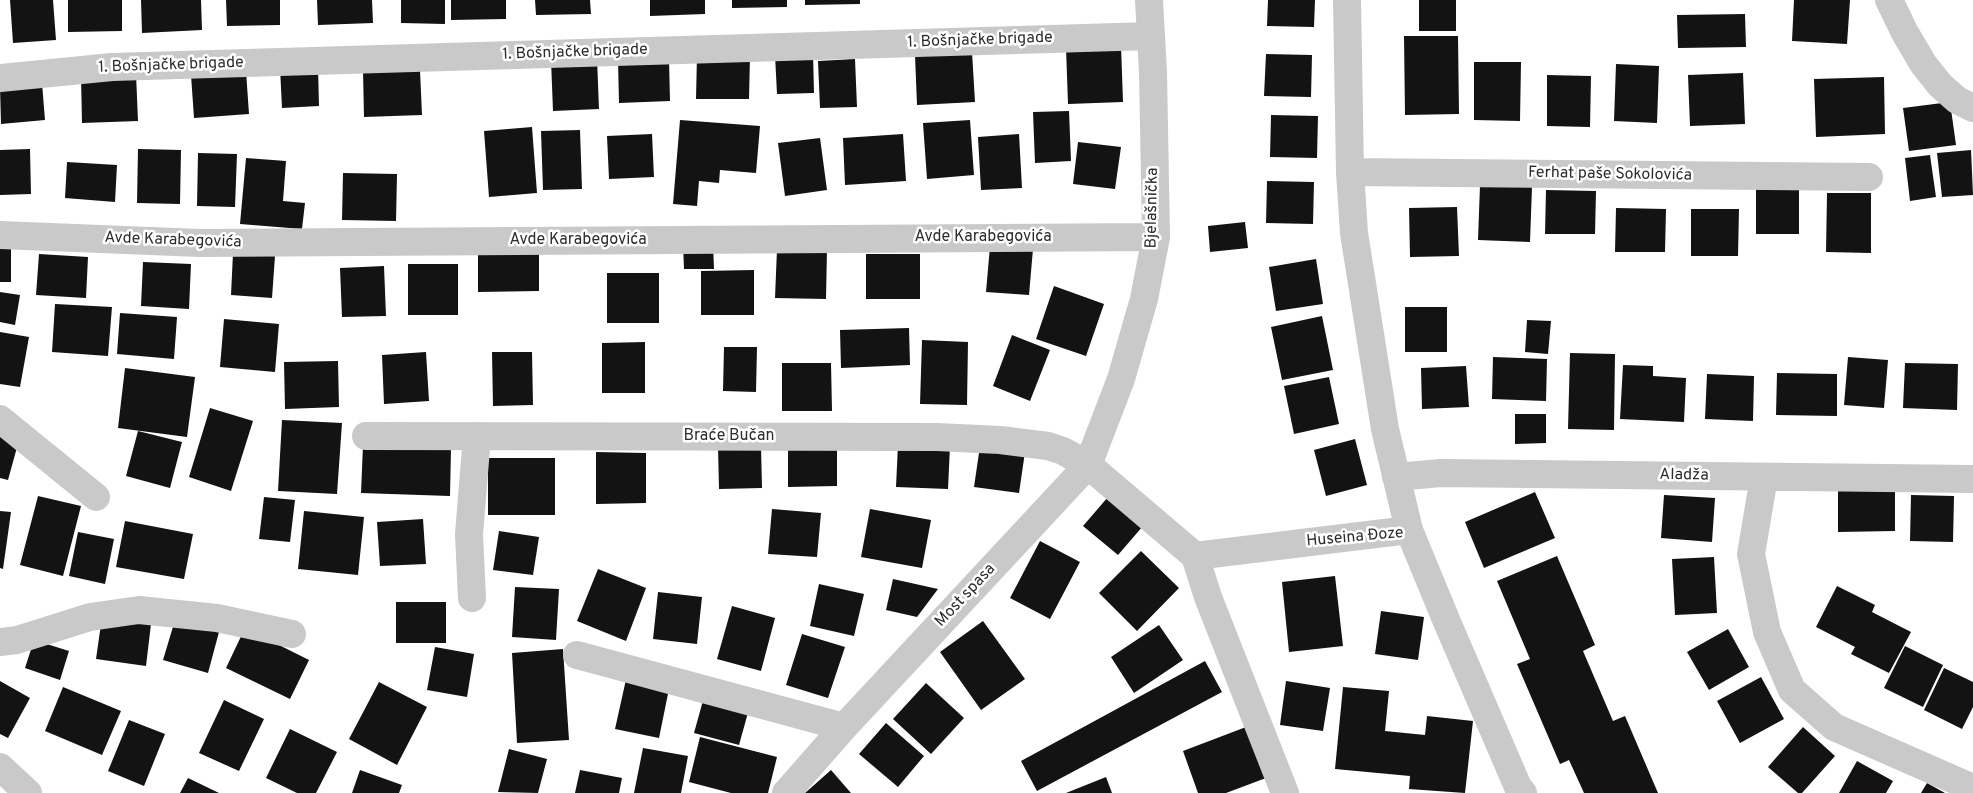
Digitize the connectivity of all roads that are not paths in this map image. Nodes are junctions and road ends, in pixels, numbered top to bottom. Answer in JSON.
{"nodes":[{"id":1,"x":1149,"y":0,"type":"edge"},
{"id":2,"x":1347,"y":0,"type":"edge"},
{"id":3,"x":1890,"y":0,"type":"edge"},
{"id":4,"x":1151,"y":36,"type":"junction"},
{"id":5,"x":0,"y":78,"type":"edge"},
{"id":6,"x":1973,"y":108,"type":"edge"},
{"id":7,"x":1350,"y":172,"type":"junction"},
{"id":8,"x":1869,"y":177,"type":"dead end"},
{"id":9,"x":0,"y":235,"type":"edge"},
{"id":10,"x":1156,"y":237,"type":"junction"},
{"id":11,"x":0,"y":419,"type":"edge"},
{"id":12,"x":366,"y":436,"type":"dead end"},
{"id":13,"x":477,"y":436,"type":"junction"},
{"id":14,"x":1088,"y":466,"type":"junction"},
{"id":15,"x":1396,"y":476,"type":"junction"},
{"id":16,"x":1764,"y":477,"type":"junction"},
{"id":17,"x":1973,"y":479,"type":"edge"},
{"id":18,"x":96,"y":497,"type":"dead end"},
{"id":19,"x":1409,"y":530,"type":"junction"},
{"id":20,"x":1195,"y":556,"type":"junction"},
{"id":21,"x":472,"y":598,"type":"dead end"},
{"id":22,"x":292,"y":634,"type":"dead end"},
{"id":23,"x":0,"y":642,"type":"edge"},
{"id":24,"x":577,"y":654,"type":"dead end"},
{"id":25,"x":844,"y":727,"type":"junction"},
{"id":26,"x":0,"y":768,"type":"edge"},
{"id":27,"x":1973,"y":788,"type":"edge"},
{"id":28,"x":1518,"y":791,"type":"edge"},
{"id":29,"x":28,"y":793,"type":"edge"},
{"id":30,"x":786,"y":793,"type":"edge"},
{"id":31,"x":1285,"y":793,"type":"edge"}],
"edges":[{"from":1,"to":4,"type":"street","name":"Bjelašnička"},
{"from":2,"to":7,"type":"street"},
{"from":3,"to":6,"type":"street"},
{"from":4,"to":5,"type":"street","name":"1. Bošnjačke brigade"},
{"from":4,"to":10,"type":"street","name":"Bjelašnička"},
{"from":7,"to":8,"type":"street","name":"Ferhat paše Sokolovića"},
{"from":7,"to":15,"type":"street"},
{"from":9,"to":10,"type":"street","name":"Avde Karabegovića"},
{"from":10,"to":14,"type":"street","name":"Bjelašnička"},
{"from":11,"to":18,"type":"street"},
{"from":12,"to":13,"type":"street","name":"Braće Bučan"},
{"from":13,"to":14,"type":"street","name":"Braće Bučan"},
{"from":13,"to":21,"type":"street"},
{"from":14,"to":20,"type":"street"},
{"from":14,"to":25,"type":"street","name":"Most spasa"},
{"from":15,"to":16,"type":"street","name":"Aladža"},
{"from":15,"to":19,"type":"street"},
{"from":16,"to":17,"type":"street","name":"Aladža"},
{"from":16,"to":27,"type":"street"},
{"from":19,"to":20,"type":"street","name":"Huseina Đoze"},
{"from":19,"to":28,"type":"street","name":"Huseina Đoze"},
{"from":20,"to":31,"type":"street"},
{"from":22,"to":23,"type":"street"},
{"from":24,"to":25,"type":"street"},
{"from":25,"to":30,"type":"street","name":"Most spasa"},
{"from":26,"to":29,"type":"street"}]}
